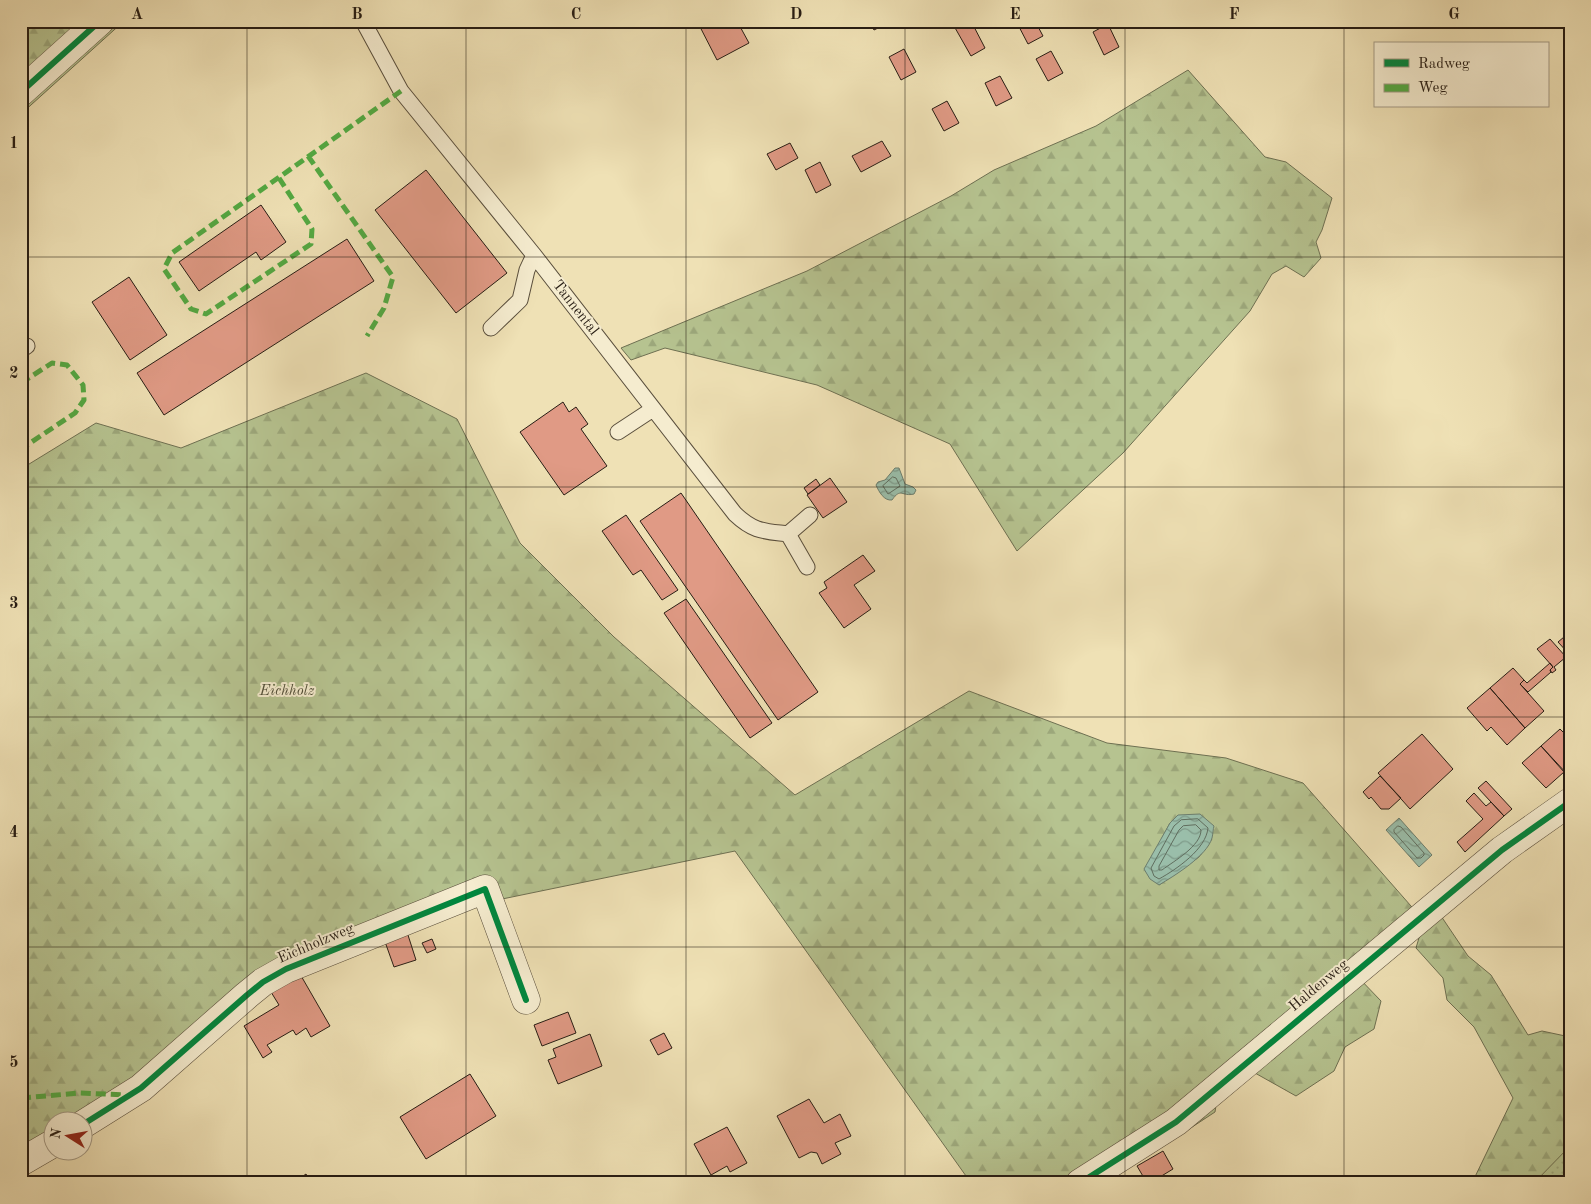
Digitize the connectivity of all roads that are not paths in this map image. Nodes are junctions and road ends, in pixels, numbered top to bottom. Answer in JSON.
{"nodes":[{"id":1,"x":100,"y":21,"type":"edge"},
{"id":2,"x":363,"y":21,"type":"edge"},
{"id":3,"x":21,"y":92,"type":"edge"},
{"id":4,"x":534,"y":255,"type":"junction"},
{"id":5,"x":491,"y":328,"type":"dead end"},
{"id":6,"x":653,"y":409,"type":"junction"},
{"id":7,"x":618,"y":432,"type":"dead end"},
{"id":8,"x":810,"y":515,"type":"dead end"},
{"id":9,"x":788,"y":534,"type":"junction"},
{"id":10,"x":807,"y":567,"type":"dead end"},
{"id":11,"x":1570,"y":802,"type":"edge"},
{"id":12,"x":526,"y":1000,"type":"dead end"},
{"id":13,"x":92,"y":1119,"type":"edge"},
{"id":14,"x":42,"y":1150,"type":"edge"},
{"id":15,"x":21,"y":1162,"type":"edge"},
{"id":16,"x":1080,"y":1183,"type":"edge"}],
"edges":[{"from":1,"to":3,"type":"street"},
{"from":2,"to":4,"type":"lane","name":"Tannental"},
{"from":4,"to":5,"type":"lane"},
{"from":4,"to":6,"type":"lane","name":"Tannental"},
{"from":6,"to":7,"type":"lane"},
{"from":6,"to":9,"type":"lane","name":"Tannental"},
{"from":8,"to":9,"type":"lane"},
{"from":9,"to":10,"type":"lane"},
{"from":11,"to":16,"type":"street","name":"Haldenweg"},
{"from":12,"to":13,"type":"street","name":"Eichholzweg"},
{"from":14,"to":15,"type":"street"}]}
